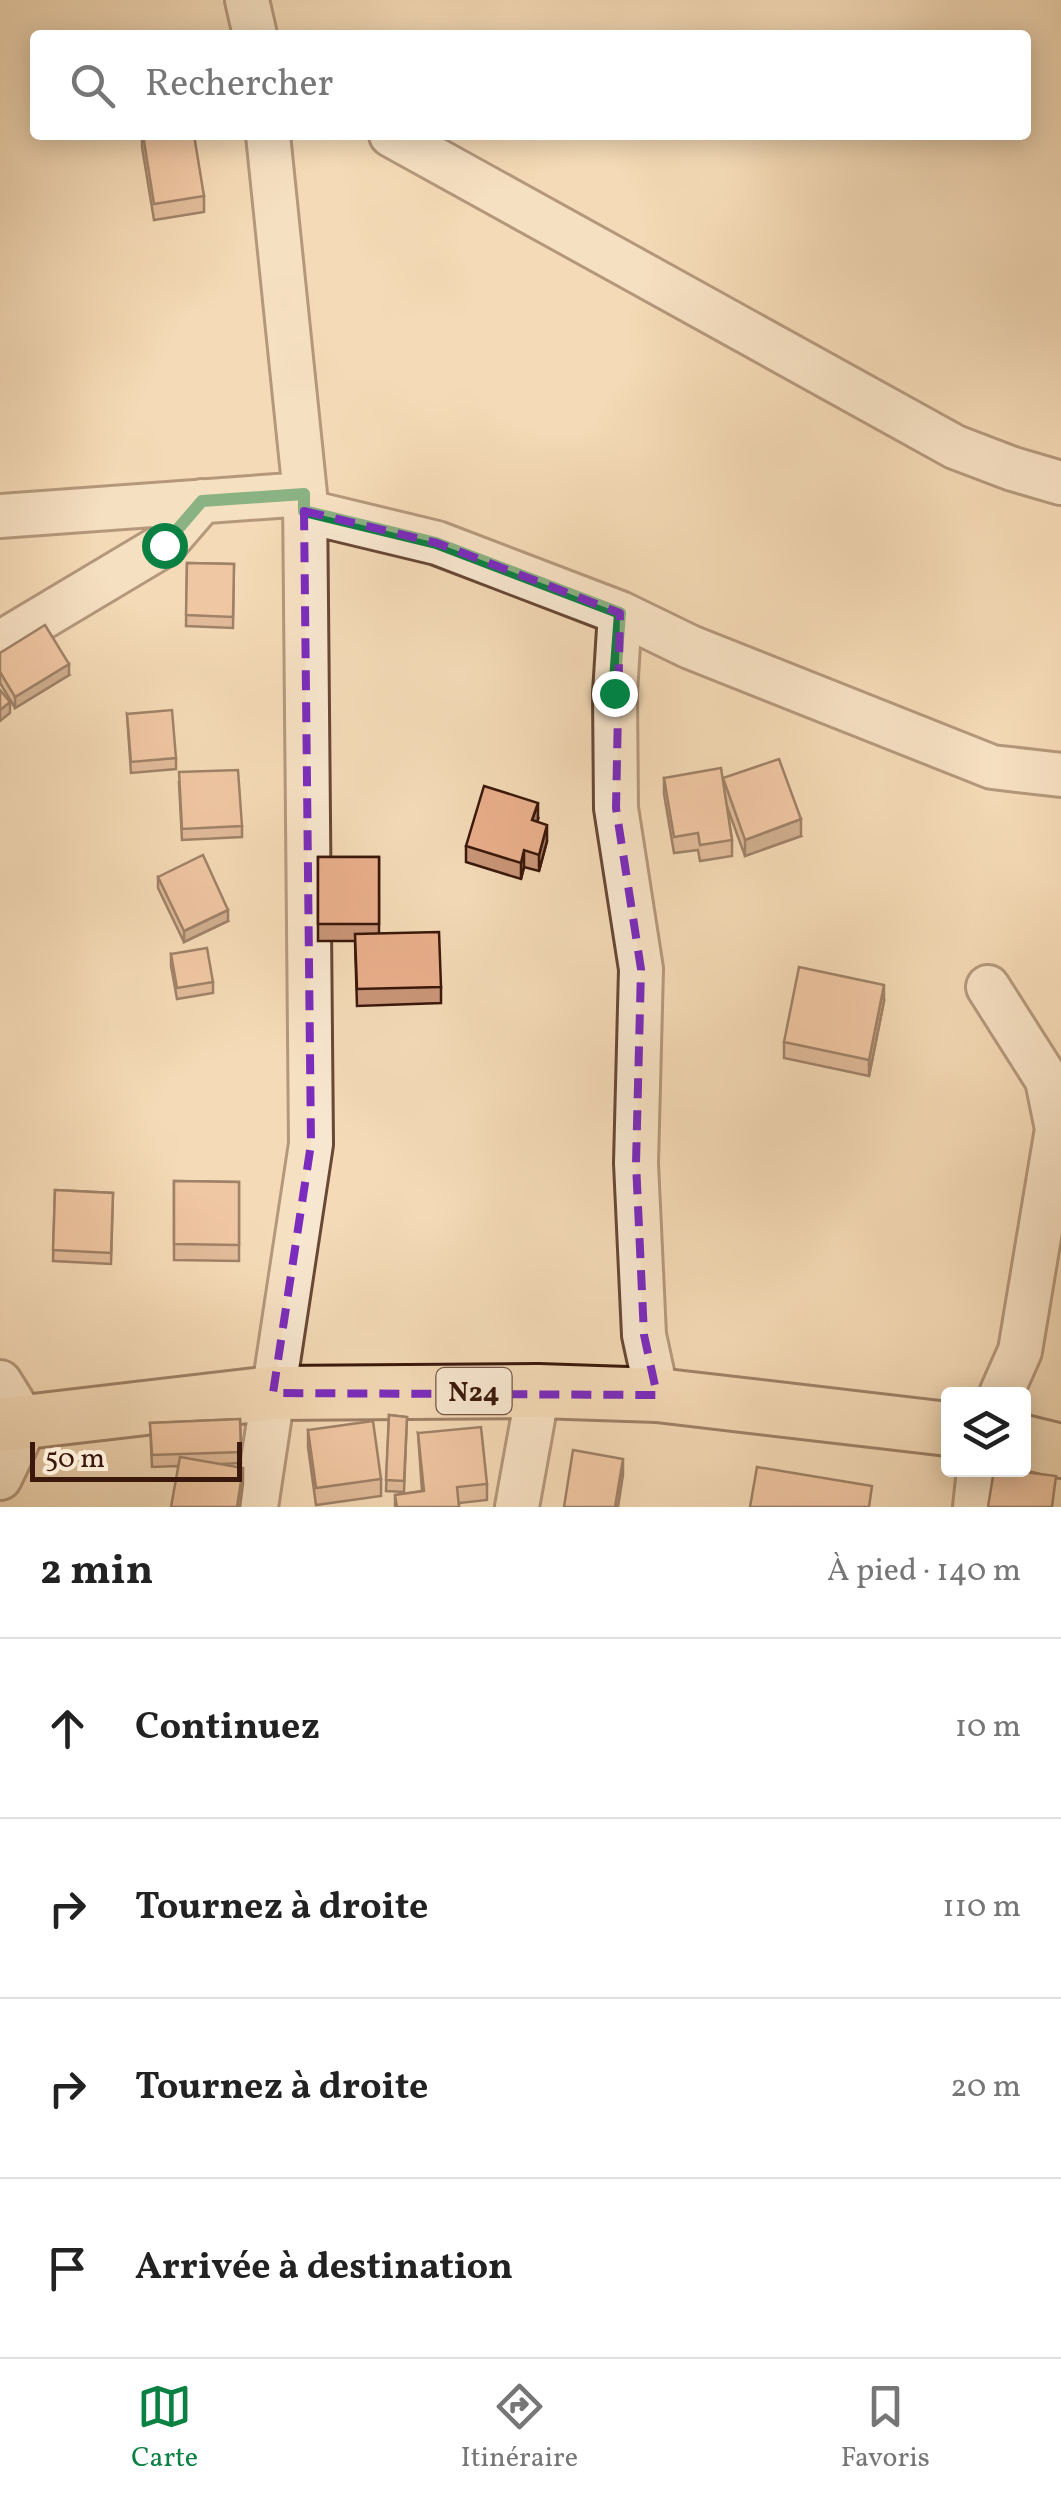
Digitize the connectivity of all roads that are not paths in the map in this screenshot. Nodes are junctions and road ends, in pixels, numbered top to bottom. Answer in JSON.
{"nodes":[{"id":1,"x":247,"y":0,"type":"edge"},
{"id":2,"x":253,"y":30,"type":"edge"},
{"id":3,"x":268,"y":140,"type":"edge"},
{"id":4,"x":401,"y":140,"type":"edge"},
{"id":5,"x":1061,"y":483,"type":"edge"},
{"id":6,"x":202,"y":501,"type":"junction"},
{"id":7,"x":304,"y":503,"type":"junction"},
{"id":8,"x":0,"y":516,"type":"edge"},
{"id":9,"x":620,"y":613,"type":"junction"},
{"id":10,"x":0,"y":643,"type":"edge"},
{"id":11,"x":1061,"y":775,"type":"edge"},
{"id":12,"x":988,"y":987,"type":"dead end"},
{"id":13,"x":1061,"y":1036,"type":"edge"},
{"id":14,"x":1047,"y":1080,"type":"junction"},
{"id":15,"x":1004,"y":1387,"type":"edge"},
{"id":16,"x":538,"y":1390,"type":"junction"},
{"id":17,"x":272,"y":1392,"type":"junction"},
{"id":18,"x":657,"y":1395,"type":"junction"},
{"id":19,"x":8,"y":1410,"type":"edge"},
{"id":20,"x":941,"y":1428,"type":"edge"},
{"id":21,"x":1031,"y":1444,"type":"edge"},
{"id":22,"x":1061,"y":1451,"type":"edge"},
{"id":23,"x":978,"y":1477,"type":"edge"},
{"id":24,"x":0,"y":1478,"type":"edge"},
{"id":25,"x":256,"y":1507,"type":"edge"},
{"id":26,"x":516,"y":1507,"type":"edge"},
{"id":27,"x":975,"y":1507,"type":"edge"}],
"edges":[{"from":1,"to":2,"type":"street"},
{"from":3,"to":7,"type":"street"},
{"from":4,"to":5,"type":"street"},
{"from":6,"to":7,"type":"street"},
{"from":6,"to":8,"type":"street"},
{"from":6,"to":10,"type":"street"},
{"from":7,"to":9,"type":"street"},
{"from":7,"to":17,"type":"street"},
{"from":9,"to":11,"type":"street"},
{"from":9,"to":18,"type":"street"},
{"from":12,"to":14,"type":"street"},
{"from":13,"to":14,"type":"street"},
{"from":14,"to":15,"type":"street"},
{"from":16,"to":17,"type":"main road","number":"N24"},
{"from":16,"to":18,"type":"main road","number":"N24"},
{"from":16,"to":26,"type":"street"},
{"from":17,"to":19,"type":"main road","number":"N24"},
{"from":17,"to":25,"type":"street"},
{"from":18,"to":20,"type":"main road","number":"N24"},
{"from":19,"to":24,"type":"street"},
{"from":21,"to":22,"type":"main road"},
{"from":23,"to":27,"type":"street"}]}
